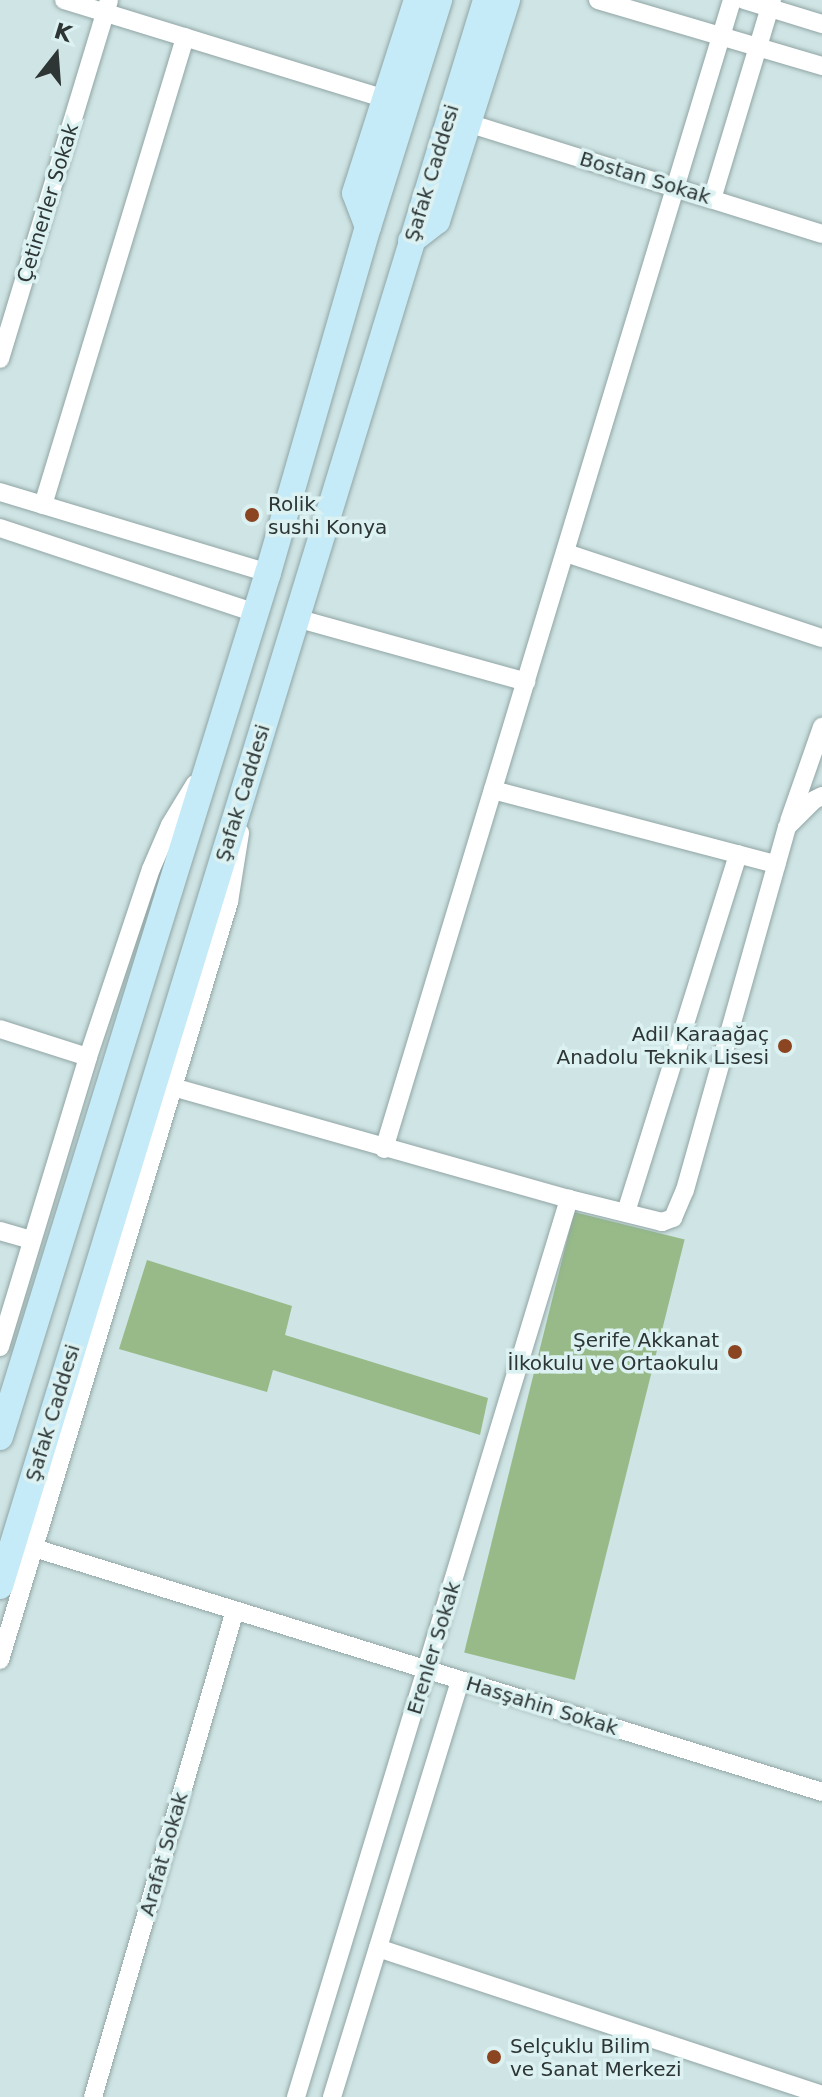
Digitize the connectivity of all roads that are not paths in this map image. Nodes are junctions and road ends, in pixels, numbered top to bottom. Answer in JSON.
{"nodes":[{"id":1,"x":64,"y":0,"type":"edge"},
{"id":2,"x":417,"y":0,"type":"edge"},
{"id":3,"x":439,"y":0,"type":"edge"},
{"id":4,"x":486,"y":0,"type":"edge"},
{"id":5,"x":507,"y":0,"type":"edge"},
{"id":6,"x":598,"y":0,"type":"edge"},
{"id":7,"x":732,"y":0,"type":"edge"},
{"id":8,"x":744,"y":0,"type":"edge"},
{"id":9,"x":771,"y":4,"type":"edge"},
{"id":10,"x":107,"y":6,"type":"edge"},
{"id":11,"x":822,"y":24,"type":"edge"},
{"id":12,"x":721,"y":36,"type":"junction"},
{"id":13,"x":185,"y":37,"type":"junction"},
{"id":14,"x":758,"y":47,"type":"junction"},
{"id":15,"x":822,"y":66,"type":"edge"},
{"id":16,"x":386,"y":99,"type":"junction"},
{"id":17,"x":468,"y":123,"type":"junction"},
{"id":18,"x":677,"y":189,"type":"junction"},
{"id":19,"x":712,"y":199,"type":"junction"},
{"id":20,"x":368,"y":227,"type":"junction"},
{"id":21,"x":822,"y":234,"type":"edge"},
{"id":22,"x":411,"y":241,"type":"junction"},
{"id":23,"x":0,"y":359,"type":"edge"},
{"id":24,"x":0,"y":492,"type":"edge"},
{"id":25,"x":43,"y":505,"type":"junction"},
{"id":26,"x":0,"y":528,"type":"edge"},
{"id":27,"x":566,"y":553,"type":"junction"},
{"id":28,"x":268,"y":573,"type":"junction"},
{"id":29,"x":255,"y":613,"type":"junction"},
{"id":30,"x":296,"y":618,"type":"junction"},
{"id":31,"x":822,"y":638,"type":"edge"},
{"id":32,"x":526,"y":682,"type":"junction"},
{"id":33,"x":822,"y":727,"type":"edge"},
{"id":34,"x":210,"y":757,"type":"junction"},
{"id":35,"x":248,"y":774,"type":"junction"},
{"id":36,"x":493,"y":790,"type":"junction"},
{"id":37,"x":822,"y":796,"type":"edge"},
{"id":38,"x":787,"y":827,"type":"junction"},
{"id":39,"x":738,"y":854,"type":"junction"},
{"id":40,"x":776,"y":864,"type":"junction"},
{"id":41,"x":176,"y":867,"type":"junction"},
{"id":42,"x":216,"y":879,"type":"junction"},
{"id":43,"x":0,"y":1029,"type":"edge"},
{"id":44,"x":88,"y":1057,"type":"junction"},
{"id":45,"x":173,"y":1087,"type":"junction"},
{"id":46,"x":384,"y":1149,"type":"junction"},
{"id":47,"x":569,"y":1199,"type":"junction"},
{"id":48,"x":626,"y":1212,"type":"junction"},
{"id":49,"x":0,"y":1231,"type":"edge"},
{"id":50,"x":32,"y":1240,"type":"junction"},
{"id":51,"x":2,"y":1336,"type":"edge"},
{"id":52,"x":0,"y":1437,"type":"edge"},
{"id":53,"x":34,"y":1548,"type":"junction"},
{"id":54,"x":0,"y":1586,"type":"edge"},
{"id":55,"x":235,"y":1610,"type":"junction"},
{"id":56,"x":0,"y":1660,"type":"edge"},
{"id":57,"x":427,"y":1670,"type":"junction"},
{"id":58,"x":460,"y":1680,"type":"junction"},
{"id":59,"x":822,"y":1792,"type":"edge"},
{"id":60,"x":378,"y":1948,"type":"junction"},
{"id":61,"x":822,"y":2095,"type":"edge"},
{"id":62,"x":93,"y":2097,"type":"edge"},
{"id":63,"x":296,"y":2097,"type":"edge"},
{"id":64,"x":332,"y":2097,"type":"edge"}],
"edges":[{"from":1,"to":10,"type":"street"},
{"from":2,"to":16,"type":"main road"},
{"from":3,"to":20,"type":"main road","name":"Şafak Caddesi"},
{"from":4,"to":22,"type":"main road","name":"Şafak Caddesi"},
{"from":5,"to":17,"type":"main road"},
{"from":6,"to":12,"type":"street"},
{"from":7,"to":12,"type":"street"},
{"from":8,"to":9,"type":"street"},
{"from":9,"to":11,"type":"street"},
{"from":9,"to":14,"type":"street"},
{"from":10,"to":13,"type":"street"},
{"from":10,"to":23,"type":"street","name":"Çetinerler Sokak"},
{"from":12,"to":14,"type":"street"},
{"from":12,"to":18,"type":"street"},
{"from":13,"to":16,"type":"street"},
{"from":13,"to":25,"type":"street"},
{"from":14,"to":15,"type":"street"},
{"from":14,"to":19,"type":"street"},
{"from":16,"to":20,"type":"main road"},
{"from":17,"to":18,"type":"street","name":"Bostan Sokak"},
{"from":17,"to":22,"type":"main road"},
{"from":18,"to":19,"type":"street","name":"Bostan Sokak"},
{"from":18,"to":27,"type":"street"},
{"from":19,"to":21,"type":"street","name":"Bostan Sokak"},
{"from":20,"to":28,"type":"main road","name":"Şafak Caddesi"},
{"from":22,"to":30,"type":"main road","name":"Şafak Caddesi"},
{"from":24,"to":25,"type":"street"},
{"from":25,"to":28,"type":"street"},
{"from":26,"to":29,"type":"street"},
{"from":27,"to":31,"type":"street"},
{"from":27,"to":32,"type":"street"},
{"from":28,"to":29,"type":"main road","name":"Şafak Caddesi"},
{"from":29,"to":34,"type":"main road","name":"Şafak Caddesi"},
{"from":30,"to":32,"type":"street"},
{"from":30,"to":35,"type":"main road","name":"Şafak Caddesi"},
{"from":32,"to":36,"type":"street"},
{"from":33,"to":38,"type":"street"},
{"from":34,"to":41,"type":"main road","name":"Şafak Caddesi"},
{"from":34,"to":44,"type":"street"},
{"from":35,"to":42,"type":"main road","name":"Şafak Caddesi"},
{"from":35,"to":45,"type":"street"},
{"from":36,"to":39,"type":"street"},
{"from":36,"to":46,"type":"street"},
{"from":37,"to":38,"type":"street"},
{"from":38,"to":40,"type":"street"},
{"from":39,"to":40,"type":"street"},
{"from":39,"to":48,"type":"street"},
{"from":40,"to":48,"type":"street"},
{"from":41,"to":42,"type":"main road"},
{"from":41,"to":52,"type":"main road","name":"Şafak Caddesi"},
{"from":42,"to":54,"type":"main road","name":"Şafak Caddesi"},
{"from":43,"to":44,"type":"street"},
{"from":44,"to":50,"type":"street"},
{"from":45,"to":46,"type":"street"},
{"from":45,"to":53,"type":"street"},
{"from":46,"to":47,"type":"street"},
{"from":47,"to":48,"type":"street"},
{"from":47,"to":57,"type":"street","name":"Erenler Sokak"},
{"from":49,"to":50,"type":"street"},
{"from":50,"to":51,"type":"street"},
{"from":53,"to":55,"type":"street","name":"Hasşahin Sokak"},
{"from":53,"to":56,"type":"street"},
{"from":55,"to":57,"type":"street","name":"Hasşahin Sokak"},
{"from":55,"to":62,"type":"street","name":"Arafat Sokak"},
{"from":57,"to":58,"type":"street","name":"Hasşahin Sokak"},
{"from":57,"to":63,"type":"street","name":"Erenler Sokak"},
{"from":58,"to":59,"type":"street","name":"Hasşahin Sokak"},
{"from":58,"to":60,"type":"street","name":"Erenler Sokak"},
{"from":60,"to":61,"type":"street"},
{"from":60,"to":64,"type":"street","name":"Erenler Sokak"}]}
